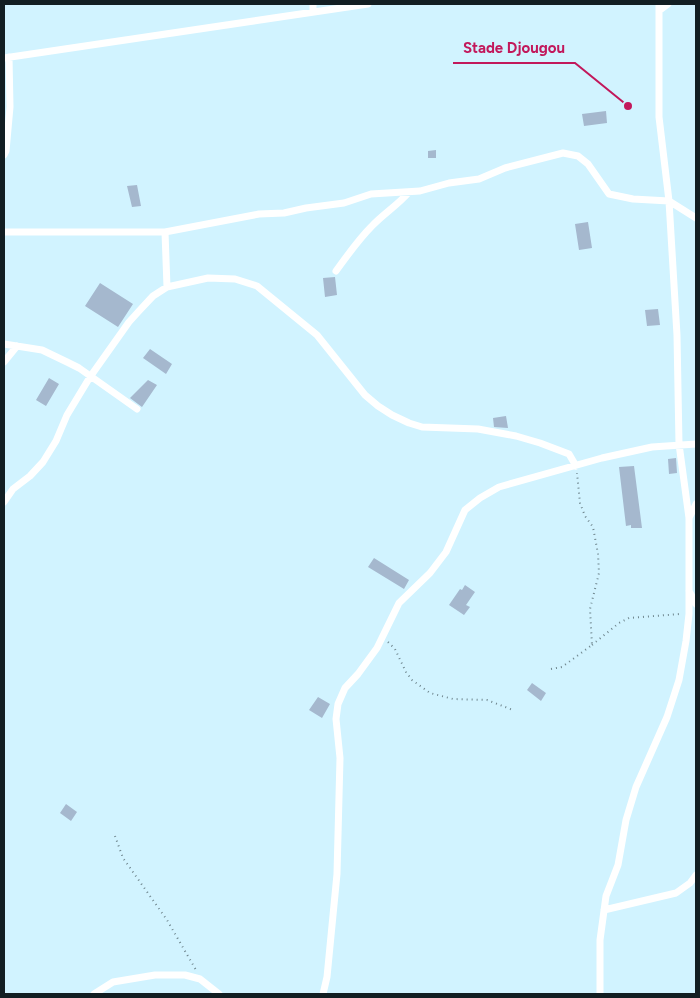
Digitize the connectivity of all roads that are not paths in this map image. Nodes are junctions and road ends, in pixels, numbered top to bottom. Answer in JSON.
{"nodes":[{"id":1,"x":368,"y":4,"type":"edge"},
{"id":2,"x":668,"y":4,"type":"edge"},
{"id":3,"x":659,"y":7,"type":"edge"},
{"id":4,"x":313,"y":8,"type":"edge"},
{"id":5,"x":6,"y":58,"type":"edge"},
{"id":6,"x":4,"y":155,"type":"edge"},
{"id":7,"x":409,"y":192,"type":"junction"},
{"id":8,"x":669,"y":201,"type":"junction"},
{"id":9,"x":696,"y":218,"type":"edge"},
{"id":10,"x":4,"y":232,"type":"edge"},
{"id":11,"x":165,"y":232,"type":"junction"},
{"id":12,"x":336,"y":271,"type":"dead end"},
{"id":13,"x":167,"y":287,"type":"junction"},
{"id":14,"x":4,"y":344,"type":"edge"},
{"id":15,"x":17,"y":346,"type":"junction"},
{"id":16,"x":4,"y":362,"type":"edge"},
{"id":17,"x":90,"y":377,"type":"junction"},
{"id":18,"x":137,"y":408,"type":"dead end"},
{"id":19,"x":679,"y":444,"type":"junction"},
{"id":20,"x":696,"y":444,"type":"edge"},
{"id":21,"x":576,"y":466,"type":"junction"},
{"id":22,"x":4,"y":502,"type":"edge"},
{"id":23,"x":696,"y":504,"type":"edge"},
{"id":24,"x":689,"y":518,"type":"junction"},
{"id":25,"x":689,"y":591,"type":"junction"},
{"id":26,"x":696,"y":604,"type":"edge"},
{"id":27,"x":696,"y":875,"type":"edge"},
{"id":28,"x":604,"y":910,"type":"junction"},
{"id":29,"x":94,"y":994,"type":"edge"},
{"id":30,"x":219,"y":994,"type":"edge"},
{"id":31,"x":322,"y":994,"type":"edge"},
{"id":32,"x":600,"y":994,"type":"edge"}],
"edges":[{"from":1,"to":4,"type":"street"},
{"from":2,"to":3,"type":"street"},
{"from":3,"to":8,"type":"street"},
{"from":4,"to":5,"type":"street"},
{"from":5,"to":6,"type":"street"},
{"from":7,"to":8,"type":"street"},
{"from":7,"to":11,"type":"street"},
{"from":7,"to":12,"type":"street"},
{"from":8,"to":9,"type":"street"},
{"from":8,"to":19,"type":"street"},
{"from":10,"to":11,"type":"street"},
{"from":11,"to":13,"type":"street"},
{"from":13,"to":17,"type":"street"},
{"from":13,"to":21,"type":"street"},
{"from":14,"to":15,"type":"street"},
{"from":15,"to":16,"type":"street"},
{"from":15,"to":17,"type":"street"},
{"from":17,"to":18,"type":"street"},
{"from":17,"to":22,"type":"street"},
{"from":19,"to":20,"type":"street"},
{"from":19,"to":21,"type":"street"},
{"from":19,"to":24,"type":"street"},
{"from":21,"to":31,"type":"street"},
{"from":23,"to":24,"type":"street"},
{"from":24,"to":25,"type":"street"},
{"from":25,"to":26,"type":"street"},
{"from":25,"to":28,"type":"street"},
{"from":27,"to":28,"type":"street"},
{"from":28,"to":32,"type":"street"},
{"from":29,"to":30,"type":"street"}]}
